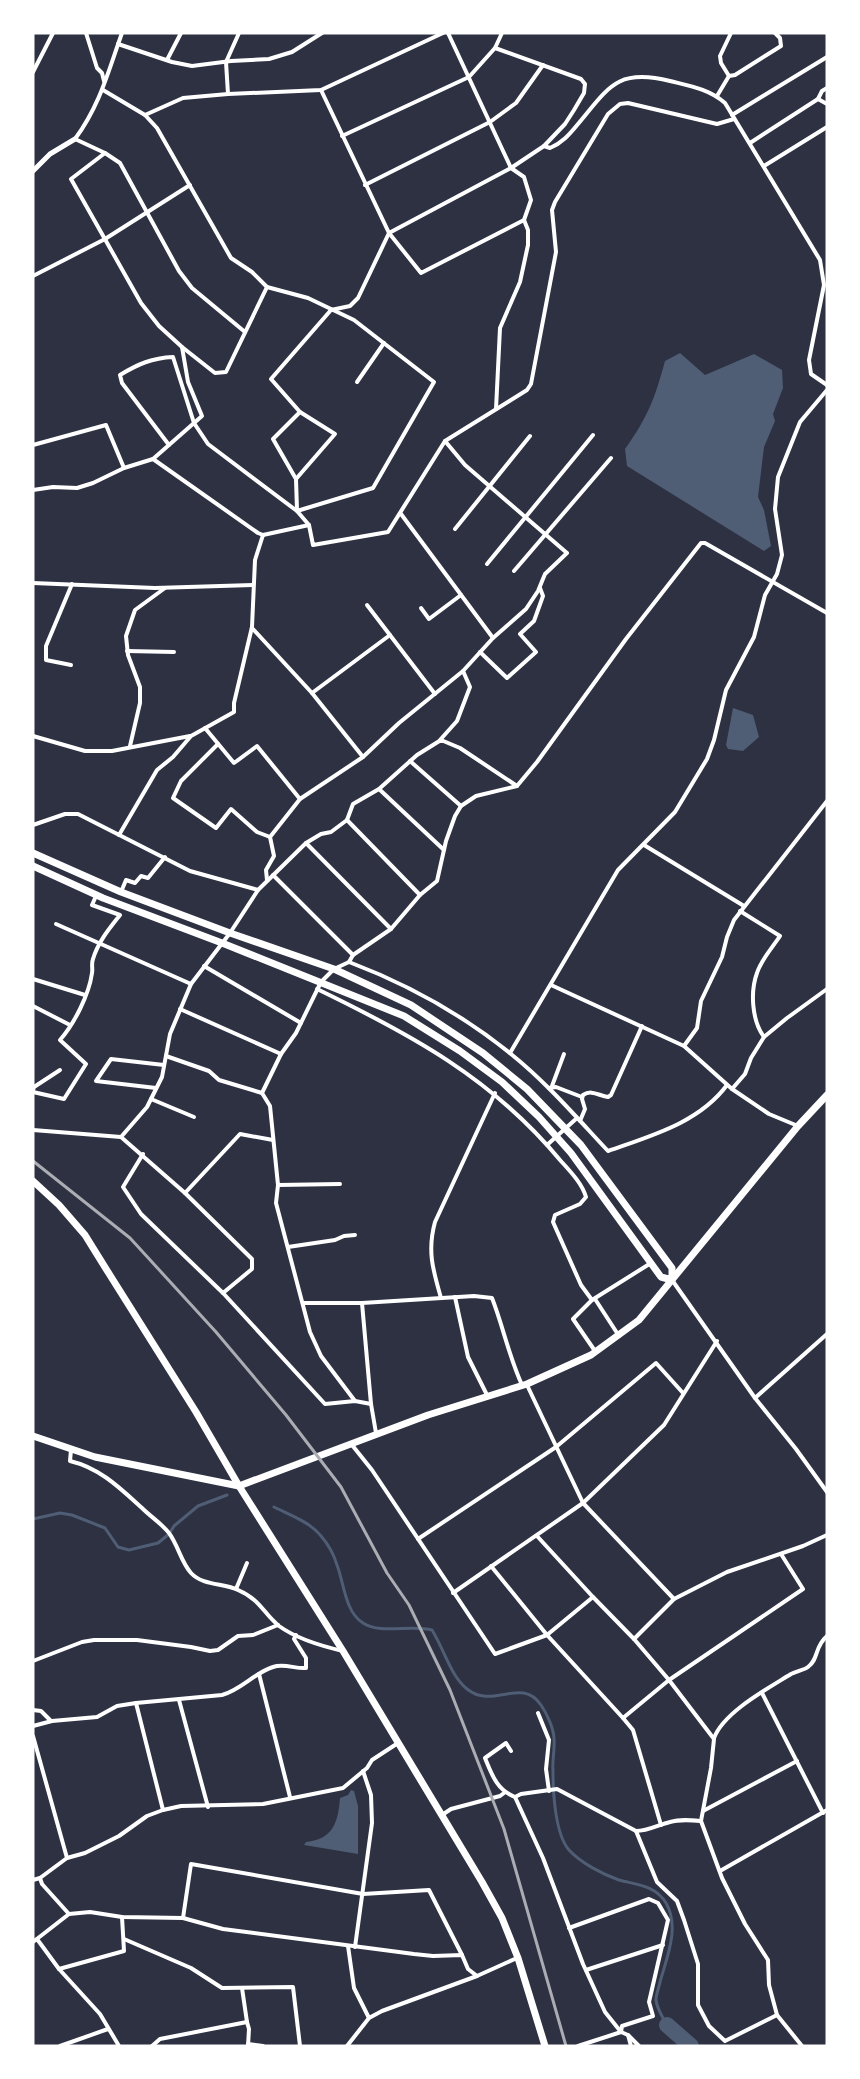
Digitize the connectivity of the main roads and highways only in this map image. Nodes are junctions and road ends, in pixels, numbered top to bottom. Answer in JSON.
{"nodes":[{"id":1,"x":33,"y":853,"type":"edge"},
{"id":2,"x":33,"y":866,"type":"edge"},
{"id":3,"x":827,"y":1095,"type":"edge"},
{"id":4,"x":33,"y":1181,"type":"edge"},
{"id":5,"x":672,"y":1280,"type":"junction"},
{"id":6,"x":33,"y":1436,"type":"edge"},
{"id":7,"x":239,"y":1486,"type":"junction"},
{"id":8,"x":545,"y":2046,"type":"edge"}],
"edges":[{"from":1,"to":5,"type":"main road"},
{"from":2,"to":5,"type":"main road"},
{"from":3,"to":5,"type":"main road"},
{"from":4,"to":7,"type":"main road"},
{"from":5,"to":7,"type":"main road"},
{"from":6,"to":7,"type":"main road"},
{"from":7,"to":8,"type":"main road"}]}
